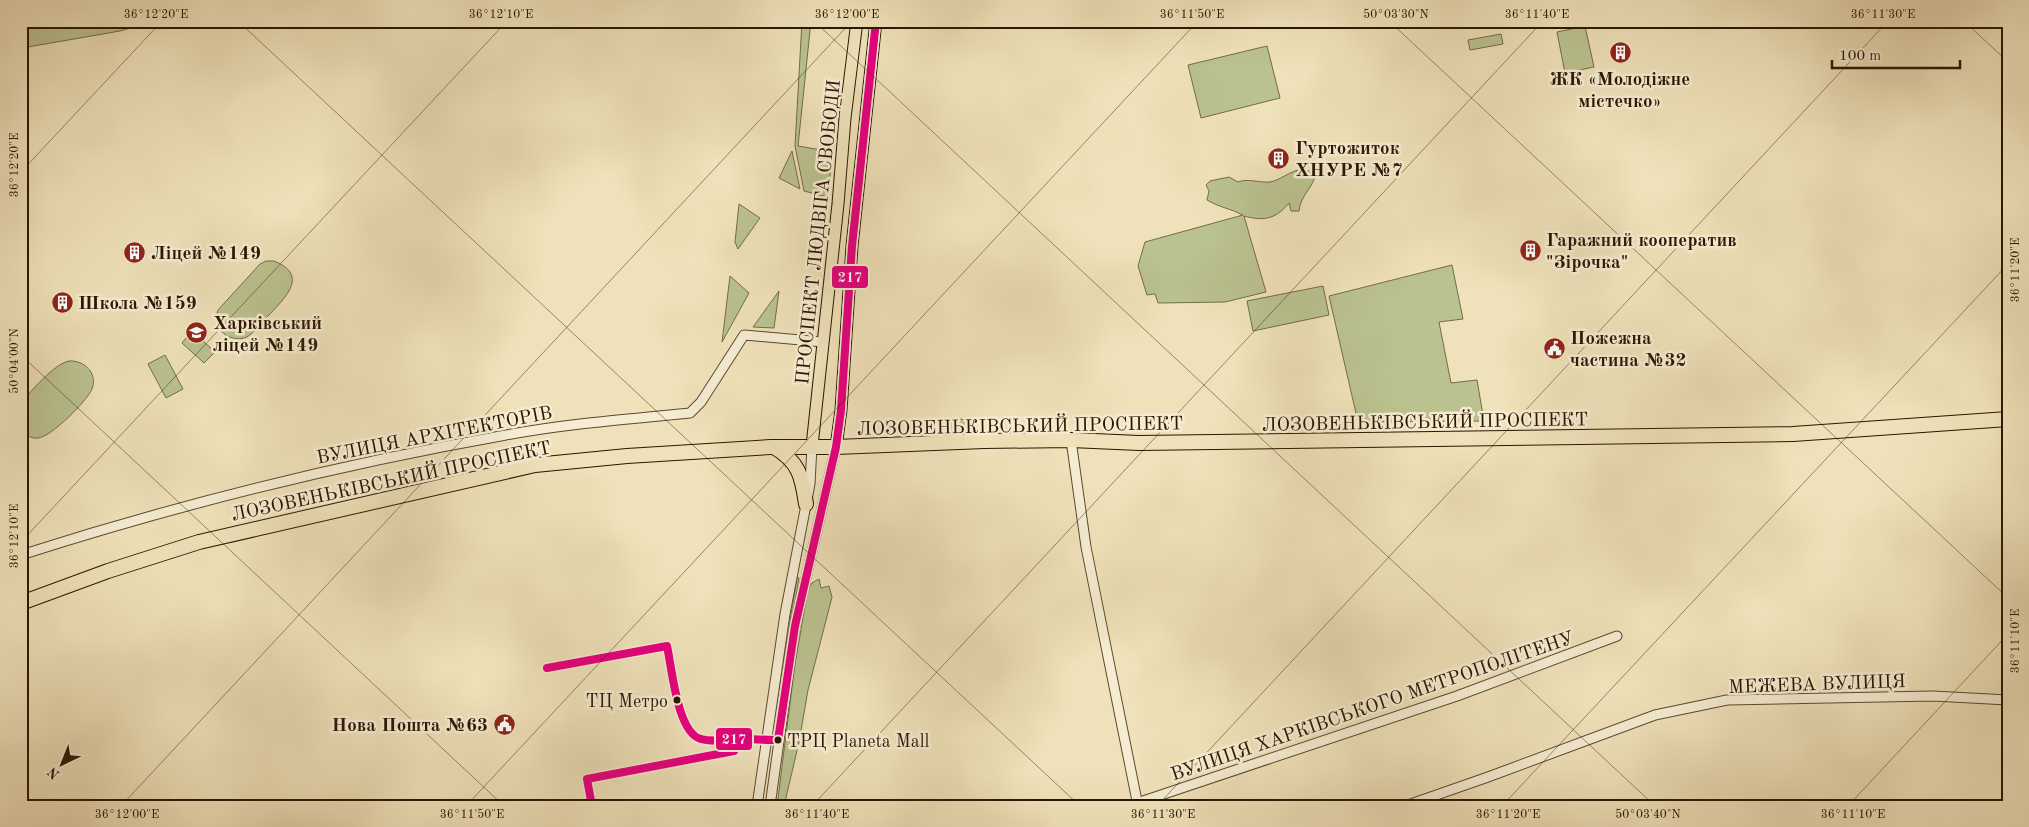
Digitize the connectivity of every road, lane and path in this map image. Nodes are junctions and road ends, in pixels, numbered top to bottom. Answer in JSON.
{"nodes":[{"id":1,"x":858,"y":21,"type":"edge"},
{"id":2,"x":876,"y":21,"type":"edge"},
{"id":3,"x":823,"y":342,"type":"junction"},
{"id":4,"x":2008,"y":419,"type":"edge"},
{"id":5,"x":1071,"y":440,"type":"junction"},
{"id":6,"x":812,"y":446,"type":"junction"},
{"id":7,"x":774,"y":447,"type":"junction"},
{"id":8,"x":836,"y":447,"type":"junction"},
{"id":9,"x":806,"y":504,"type":"junction"},
{"id":10,"x":21,"y":555,"type":"edge"},
{"id":11,"x":796,"y":556,"type":"junction"},
{"id":12,"x":810,"y":557,"type":"junction"},
{"id":13,"x":21,"y":603,"type":"edge"},
{"id":14,"x":1617,"y":636,"type":"dead end"},
{"id":15,"x":2008,"y":700,"type":"edge"},
{"id":16,"x":1137,"y":804,"type":"edge"},
{"id":17,"x":757,"y":806,"type":"edge"},
{"id":18,"x":770,"y":806,"type":"edge"},
{"id":19,"x":1405,"y":806,"type":"edge"}],
"edges":[{"from":1,"to":3,"type":"main road","name":"ПРОСПЕКТ ЛЮДВІГА СВОБОДИ"},
{"from":2,"to":8,"type":"main road","name":"ПРОСПЕКТ ЛЮДВІГА СВОБОДИ"},
{"from":3,"to":6,"type":"main road","name":"ПРОСПЕКТ ЛЮДВІГА СВОБОДИ"},
{"from":3,"to":10,"type":"street","name":"ВУЛИЦЯ АРХІТЕКТОРІВ"},
{"from":4,"to":5,"type":"highway","name":"ЛОЗОВЕНЬКІВСЬКИЙ ПРОСПЕКТ"},
{"from":5,"to":8,"type":"highway","name":"ЛОЗОВЕНЬКІВСЬКИЙ ПРОСПЕКТ"},
{"from":5,"to":16,"type":"street"},
{"from":6,"to":7,"type":"highway","name":"ЛОЗОВЕНЬКІВСЬКИЙ ПРОСПЕКТ"},
{"from":6,"to":8,"type":"highway","name":"ЛОЗОВЕНЬКІВСЬКИЙ ПРОСПЕКТ"},
{"from":6,"to":9,"type":"street"},
{"from":7,"to":9,"type":"highway"},
{"from":7,"to":13,"type":"highway","name":"ЛОЗОВЕНЬКІВСЬКИЙ ПРОСПЕКТ"},
{"from":8,"to":12,"type":"street"},
{"from":9,"to":11,"type":"street"},
{"from":11,"to":12,"type":"street"},
{"from":11,"to":17,"type":"street"},
{"from":12,"to":18,"type":"street"},
{"from":14,"to":16,"type":"street","name":"ВУЛИЦЯ ХАРКІВСЬКОГО МЕТРОПОЛІТЕНУ"},
{"from":15,"to":19,"type":"street","name":"МЕЖЕВА ВУЛИЦЯ"}]}
